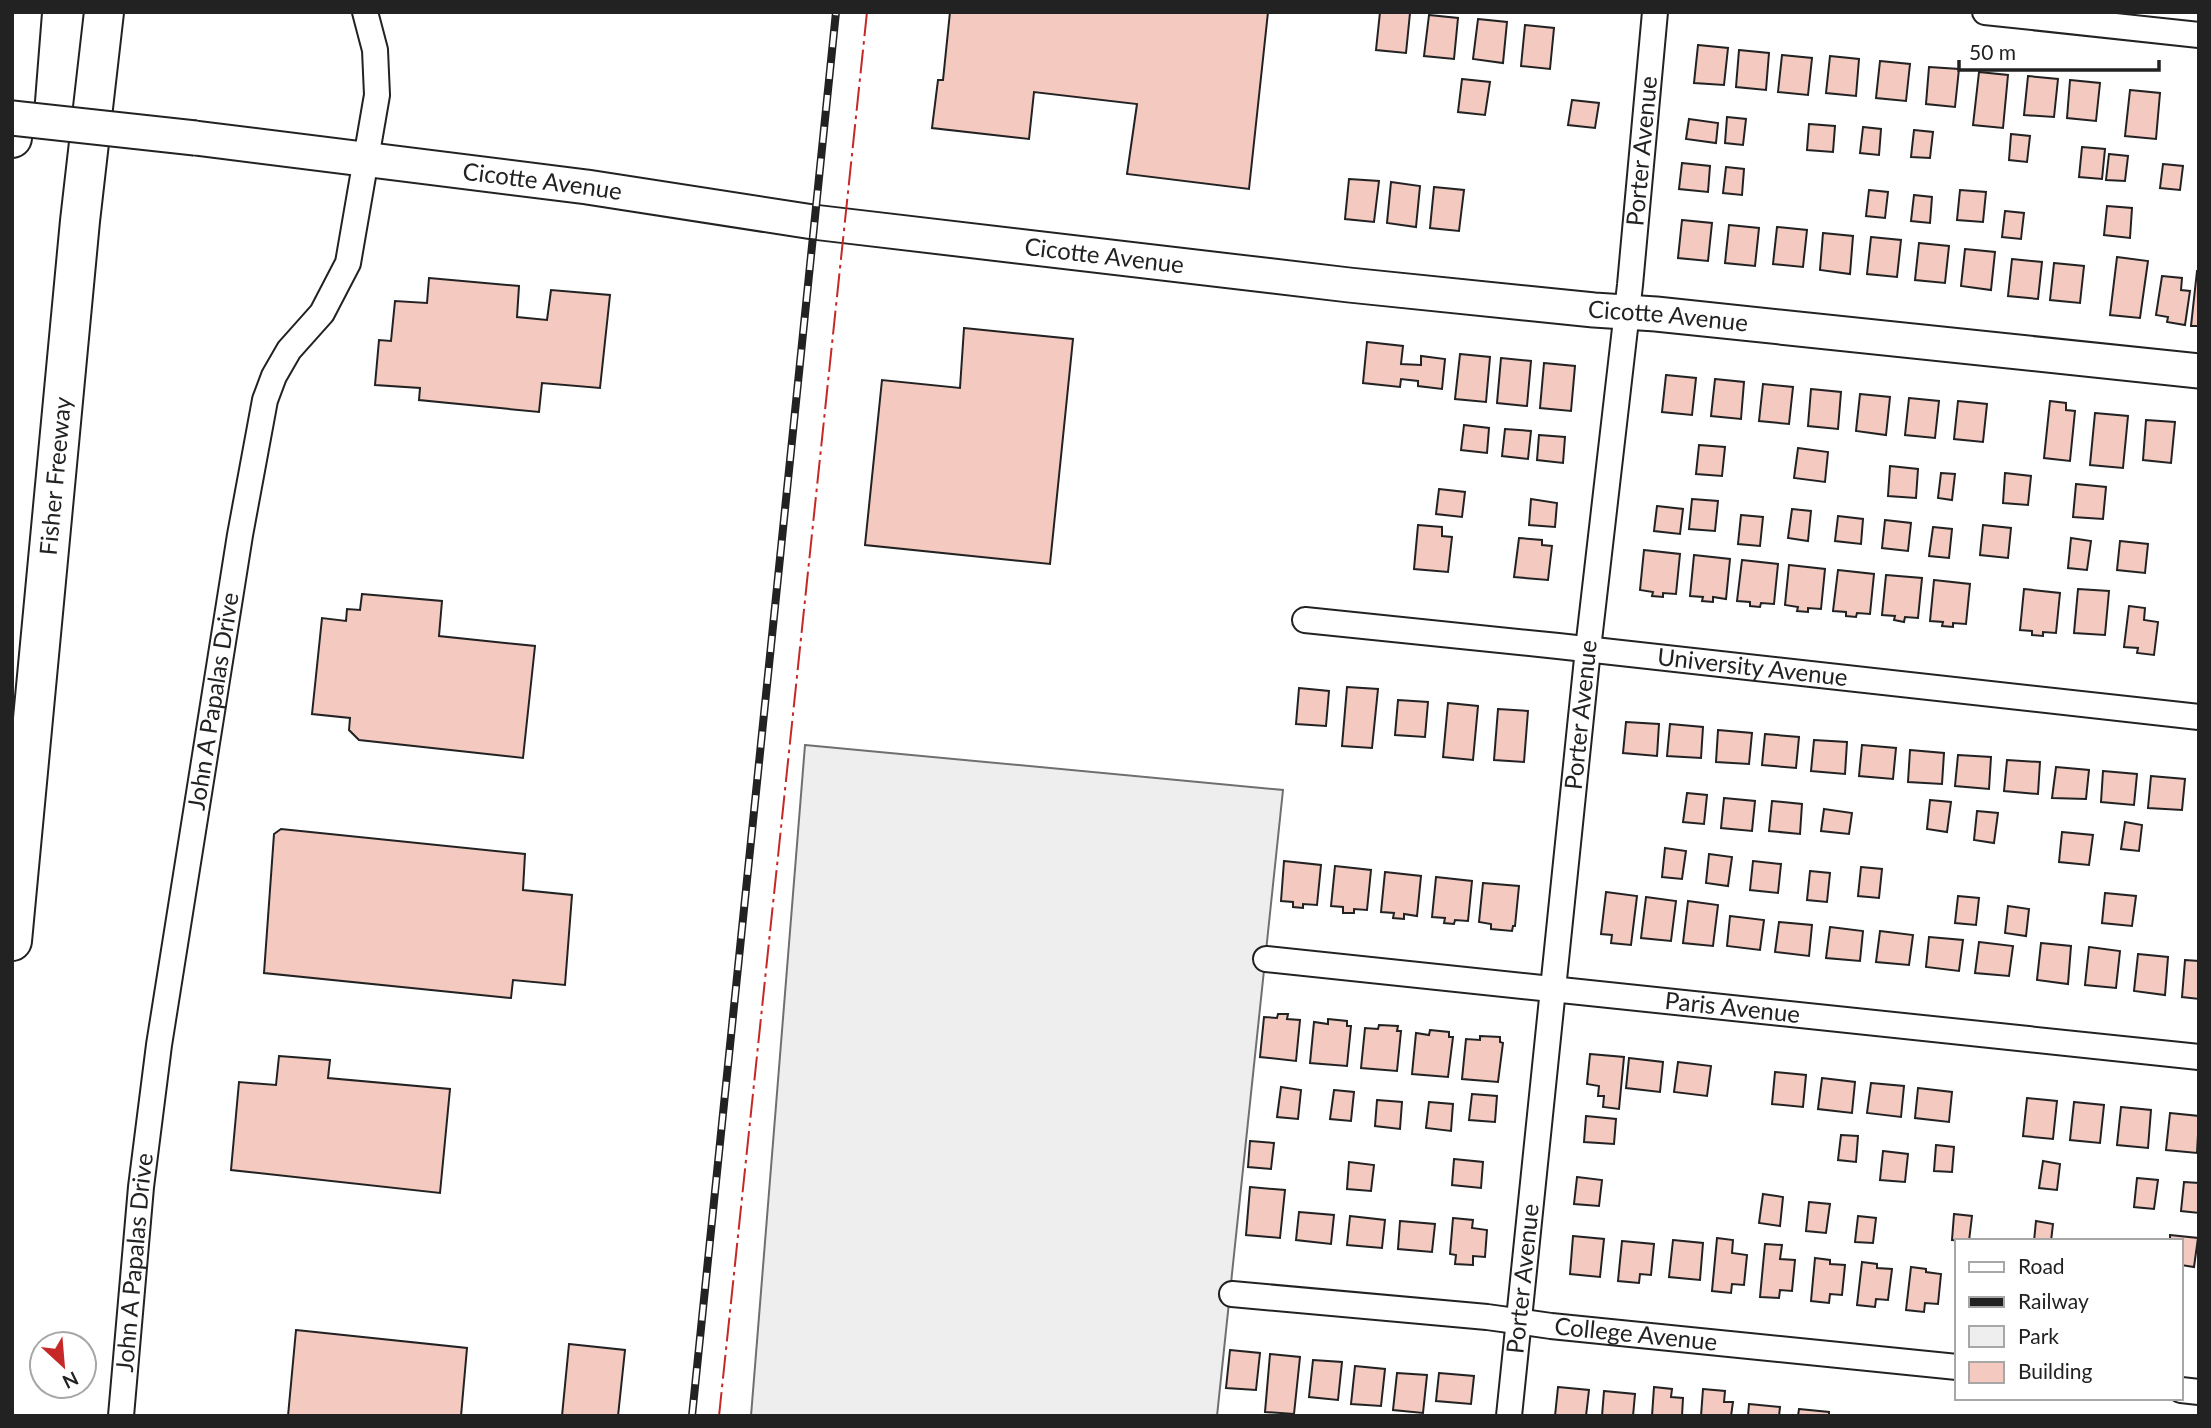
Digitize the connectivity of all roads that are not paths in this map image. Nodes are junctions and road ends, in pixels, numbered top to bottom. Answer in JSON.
{"nodes":[{"id":1,"x":22,"y":12,"type":"edge"},
{"id":2,"x":104,"y":12,"type":"edge"},
{"id":3,"x":365,"y":12,"type":"edge"},
{"id":4,"x":1655,"y":12,"type":"edge"},
{"id":5,"x":1985,"y":12,"type":"edge"},
{"id":6,"x":2199,"y":35,"type":"edge"},
{"id":7,"x":12,"y":118,"type":"edge"},
{"id":8,"x":12,"y":138,"type":"edge"},
{"id":9,"x":367,"y":158,"type":"junction"},
{"id":10,"x":1626,"y":313,"type":"junction"},
{"id":11,"x":2199,"y":371,"type":"edge"},
{"id":12,"x":1305,"y":620,"type":"dead end"},
{"id":13,"x":1588,"y":649,"type":"junction"},
{"id":14,"x":2199,"y":717,"type":"edge"},
{"id":15,"x":12,"y":941,"type":"edge"},
{"id":16,"x":1266,"y":958,"type":"dead end"},
{"id":17,"x":1553,"y":988,"type":"junction"},
{"id":18,"x":2199,"y":1056,"type":"edge"},
{"id":19,"x":1232,"y":1294,"type":"dead end"},
{"id":20,"x":1519,"y":1322,"type":"junction"},
{"id":21,"x":1955,"y":1367,"type":"edge"},
{"id":22,"x":121,"y":1416,"type":"edge"},
{"id":23,"x":1509,"y":1416,"type":"edge"}],
"edges":[{"from":1,"to":8,"type":"highway"},
{"from":2,"to":15,"type":"highway","name":"Fisher Freeway"},
{"from":3,"to":9,"type":"street","name":"John A Papalas Drive"},
{"from":4,"to":10,"type":"street","name":"Porter Avenue"},
{"from":5,"to":6,"type":"street"},
{"from":7,"to":9,"type":"street","name":"Cicotte Avenue","bridge":true},
{"from":9,"to":10,"type":"street","name":"Cicotte Avenue"},
{"from":9,"to":22,"type":"street","name":"John A Papalas Drive"},
{"from":10,"to":11,"type":"street","name":"Cicotte Avenue"},
{"from":10,"to":13,"type":"street","name":"Porter Avenue"},
{"from":12,"to":13,"type":"street","name":"University Avenue"},
{"from":13,"to":14,"type":"street","name":"University Avenue"},
{"from":13,"to":17,"type":"street","name":"Porter Avenue"},
{"from":16,"to":17,"type":"street","name":"Paris Avenue"},
{"from":17,"to":18,"type":"street","name":"Paris Avenue"},
{"from":17,"to":20,"type":"street","name":"Porter Avenue"},
{"from":19,"to":20,"type":"street","name":"College Avenue"},
{"from":20,"to":21,"type":"street","name":"College Avenue"},
{"from":20,"to":23,"type":"street","name":"Porter Avenue"}]}
